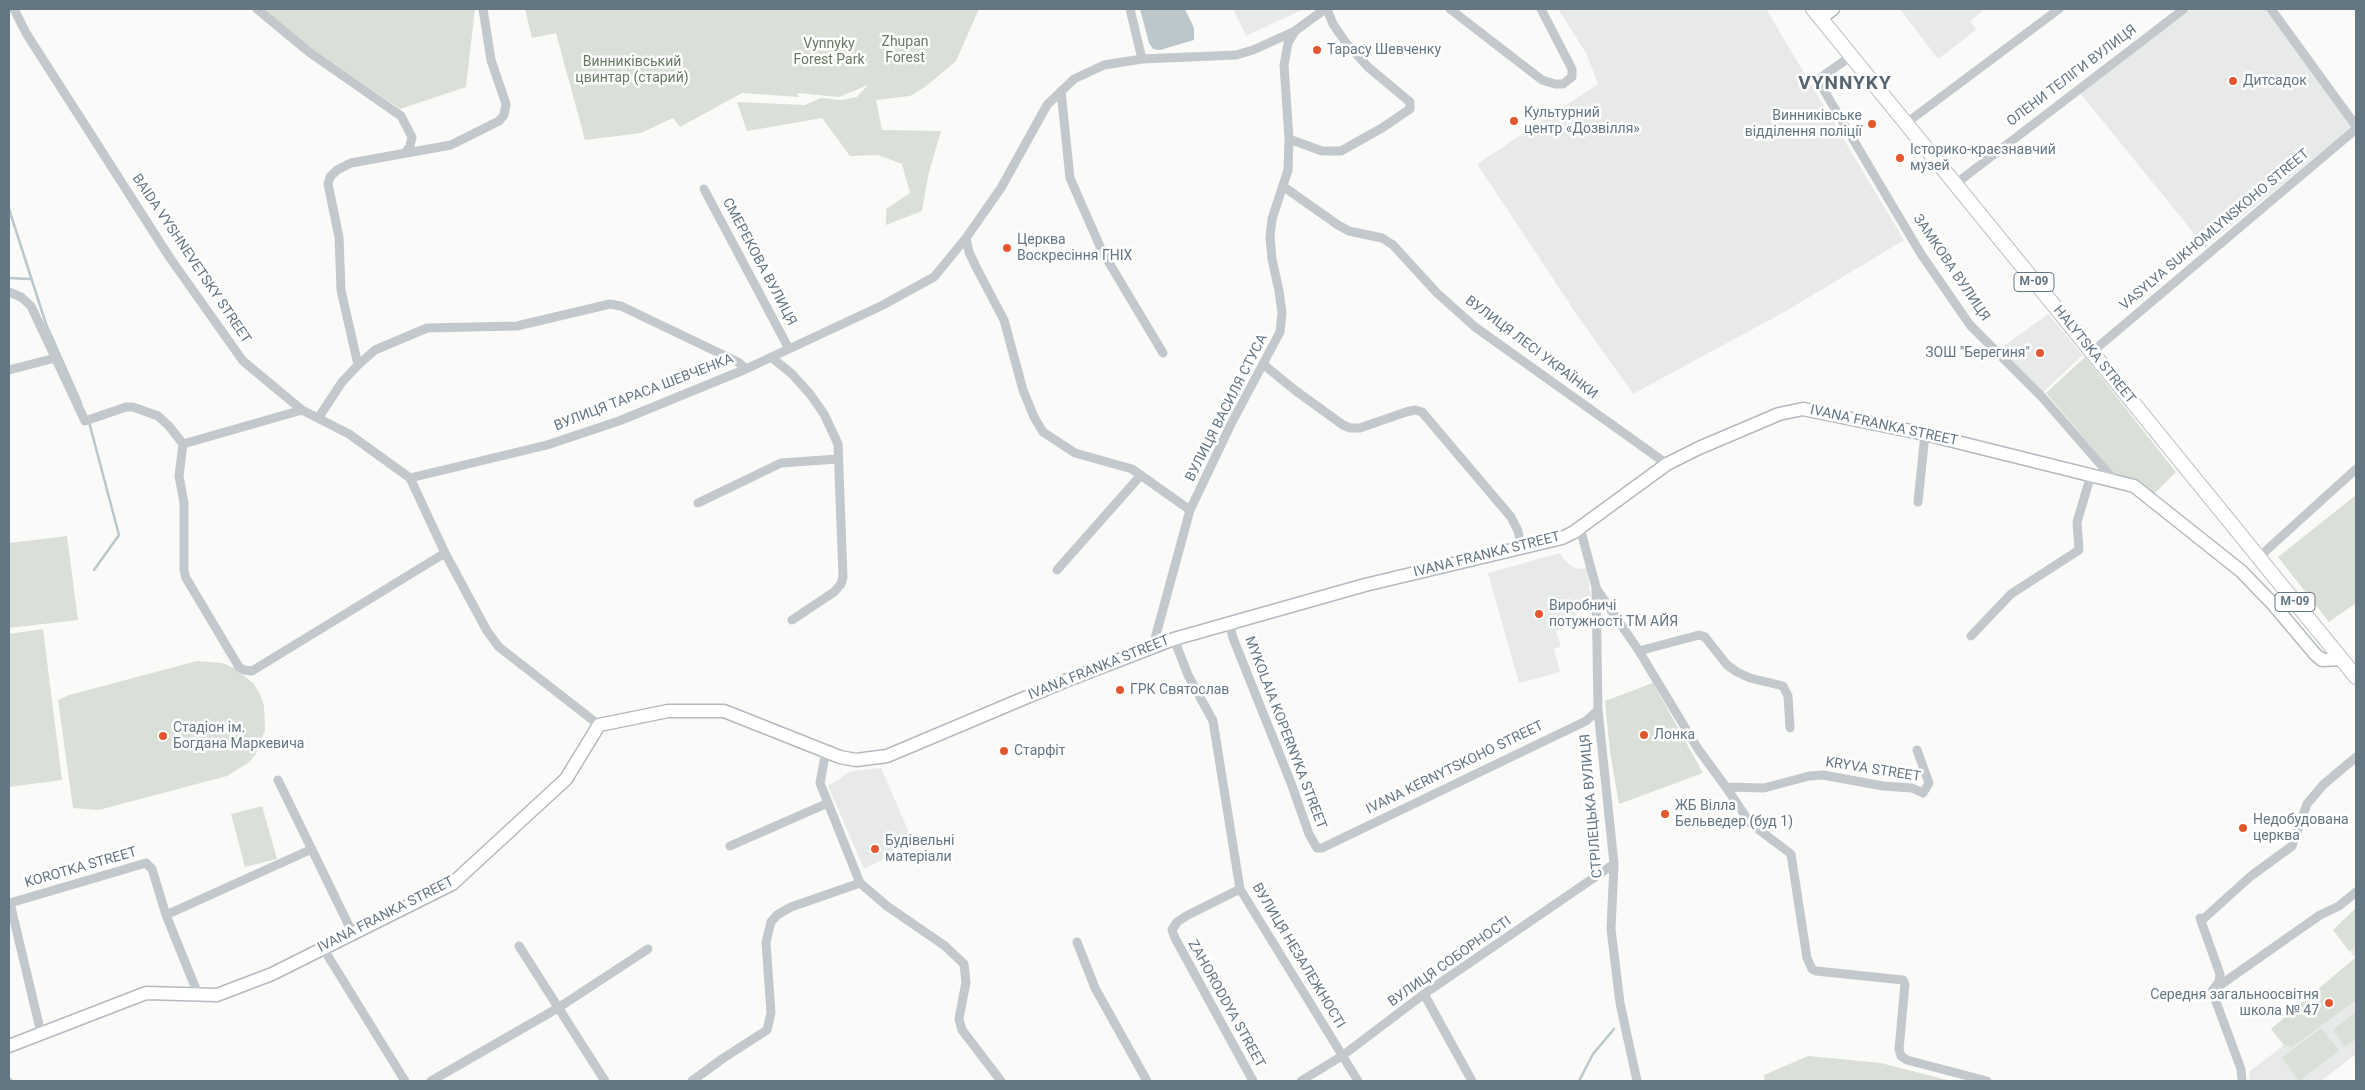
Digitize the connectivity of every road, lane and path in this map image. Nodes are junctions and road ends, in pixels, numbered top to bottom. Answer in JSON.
{"nodes":[{"id":1,"x":14,"y":9,"type":"edge"},
{"id":2,"x":257,"y":9,"type":"edge"},
{"id":3,"x":483,"y":9,"type":"edge"},
{"id":4,"x":1130,"y":9,"type":"edge"},
{"id":5,"x":1326,"y":9,"type":"edge"},
{"id":6,"x":1450,"y":9,"type":"edge"},
{"id":7,"x":1541,"y":9,"type":"edge"},
{"id":8,"x":1833,"y":9,"type":"edge"},
{"id":9,"x":2059,"y":9,"type":"edge"},
{"id":10,"x":2184,"y":9,"type":"edge"},
{"id":11,"x":2271,"y":9,"type":"edge"},
{"id":12,"x":1817,"y":13,"type":"edge"},
{"id":13,"x":1295,"y":31,"type":"junction"},
{"id":14,"x":1850,"y":56,"type":"junction"},
{"id":15,"x":1142,"y":59,"type":"junction"},
{"id":16,"x":1061,"y":92,"type":"junction"},
{"id":17,"x":1905,"y":124,"type":"junction"},
{"id":18,"x":2356,"y":127,"type":"edge"},
{"id":19,"x":1289,"y":139,"type":"junction"},
{"id":20,"x":405,"y":153,"type":"junction"},
{"id":21,"x":1954,"y":185,"type":"junction"},
{"id":22,"x":1284,"y":187,"type":"junction"},
{"id":23,"x":704,"y":189,"type":"dead end"},
{"id":24,"x":966,"y":238,"type":"junction"},
{"id":25,"x":9,"y":292,"type":"edge"},
{"id":26,"x":789,"y":349,"type":"junction"},
{"id":27,"x":2092,"y":352,"type":"junction"},
{"id":28,"x":1163,"y":353,"type":"dead end"},
{"id":29,"x":770,"y":357,"type":"junction"},
{"id":30,"x":55,"y":358,"type":"junction"},
{"id":31,"x":358,"y":365,"type":"junction"},
{"id":32,"x":1264,"y":365,"type":"junction"},
{"id":33,"x":746,"y":369,"type":"junction"},
{"id":34,"x":9,"y":370,"type":"edge"},
{"id":35,"x":302,"y":410,"type":"junction"},
{"id":36,"x":319,"y":417,"type":"junction"},
{"id":37,"x":1925,"y":434,"type":"junction"},
{"id":38,"x":183,"y":444,"type":"junction"},
{"id":39,"x":838,"y":459,"type":"junction"},
{"id":40,"x":1667,"y":464,"type":"junction"},
{"id":41,"x":2356,"y":469,"type":"edge"},
{"id":42,"x":1141,"y":475,"type":"junction"},
{"id":43,"x":2091,"y":475,"type":"junction"},
{"id":44,"x":410,"y":478,"type":"junction"},
{"id":45,"x":2115,"y":481,"type":"junction"},
{"id":46,"x":698,"y":502,"type":"dead end"},
{"id":47,"x":1918,"y":502,"type":"dead end"},
{"id":48,"x":1190,"y":510,"type":"junction"},
{"id":49,"x":1580,"y":528,"type":"junction"},
{"id":50,"x":1522,"y":549,"type":"junction"},
{"id":51,"x":445,"y":553,"type":"junction"},
{"id":52,"x":2259,"y":557,"type":"junction"},
{"id":53,"x":1058,"y":570,"type":"dead end"},
{"id":54,"x":1596,"y":587,"type":"junction"},
{"id":55,"x":792,"y":620,"type":"dead end"},
{"id":56,"x":1229,"y":622,"type":"junction"},
{"id":57,"x":1971,"y":636,"type":"dead end"},
{"id":58,"x":1174,"y":639,"type":"junction"},
{"id":59,"x":1152,"y":646,"type":"junction"},
{"id":60,"x":1639,"y":651,"type":"junction"},
{"id":61,"x":2340,"y":659,"type":"junction"},
{"id":62,"x":2356,"y":678,"type":"edge"},
{"id":63,"x":1598,"y":710,"type":"junction"},
{"id":64,"x":599,"y":726,"type":"junction"},
{"id":65,"x":1790,"y":728,"type":"dead end"},
{"id":66,"x":1918,"y":750,"type":"dead end"},
{"id":67,"x":826,"y":751,"type":"junction"},
{"id":68,"x":2356,"y":757,"type":"edge"},
{"id":69,"x":278,"y":780,"type":"dead end"},
{"id":70,"x":1726,"y":787,"type":"junction"},
{"id":71,"x":828,"y":803,"type":"junction"},
{"id":72,"x":730,"y":846,"type":"dead end"},
{"id":73,"x":1322,"y":848,"type":"joint"},
{"id":74,"x":312,"y":849,"type":"junction"},
{"id":75,"x":1614,"y":864,"type":"junction"},
{"id":76,"x":860,"y":883,"type":"junction"},
{"id":77,"x":1240,"y":889,"type":"junction"},
{"id":78,"x":2356,"y":892,"type":"edge"},
{"id":79,"x":166,"y":915,"type":"junction"},
{"id":80,"x":353,"y":934,"type":"junction"},
{"id":81,"x":1077,"y":942,"type":"dead end"},
{"id":82,"x":519,"y":946,"type":"dead end"},
{"id":83,"x":323,"y":948,"type":"junction"},
{"id":84,"x":648,"y":949,"type":"dead end"},
{"id":85,"x":2212,"y":991,"type":"junction"},
{"id":86,"x":198,"y":994,"type":"junction"},
{"id":87,"x":1424,"y":994,"type":"junction"},
{"id":88,"x":558,"y":1008,"type":"junction"},
{"id":89,"x":41,"y":1033,"type":"junction"},
{"id":90,"x":9,"y":1046,"type":"edge"},
{"id":91,"x":1342,"y":1056,"type":"junction"},
{"id":92,"x":405,"y":1081,"type":"edge"},
{"id":93,"x":431,"y":1081,"type":"edge"},
{"id":94,"x":605,"y":1081,"type":"edge"},
{"id":95,"x":692,"y":1081,"type":"edge"},
{"id":96,"x":1002,"y":1081,"type":"edge"},
{"id":97,"x":1147,"y":1081,"type":"edge"},
{"id":98,"x":1253,"y":1081,"type":"edge"},
{"id":99,"x":1301,"y":1081,"type":"edge"},
{"id":100,"x":1358,"y":1081,"type":"edge"},
{"id":101,"x":1472,"y":1081,"type":"edge"},
{"id":102,"x":1637,"y":1081,"type":"edge"},
{"id":103,"x":1987,"y":1081,"type":"edge"},
{"id":104,"x":2242,"y":1081,"type":"edge"}],
"edges":[{"from":1,"to":35,"type":"street","name":"BAIDA VYSHNEVETSKY STREET"},
{"from":2,"to":20,"type":"street"},
{"from":3,"to":20,"type":"street"},
{"from":4,"to":15,"type":"street"},
{"from":5,"to":13,"type":"street","name":"ВУЛИЦЯ ТАРАСА ШЕВЧЕНКА"},
{"from":5,"to":19,"type":"street"},
{"from":6,"to":7,"type":"street"},
{"from":8,"to":12,"type":"street"},
{"from":9,"to":17,"type":"street"},
{"from":10,"to":21,"type":"street","name":"ОЛЕНИ ТЕЛІГИ ВУЛИЦЯ"},
{"from":11,"to":18,"type":"street"},
{"from":12,"to":14,"type":"main road","name":"HALYTSKA STREET","number":"М-09"},
{"from":13,"to":15,"type":"street","name":"ВУЛИЦЯ ТАРАСА ШЕВЧЕНКА"},
{"from":13,"to":19,"type":"street","name":"ВУЛИЦЯ ВАСИЛЯ СТУСА"},
{"from":14,"to":17,"type":"main road","name":"HALYTSKA STREET","number":"М-09"},
{"from":14,"to":45,"type":"street","name":"ЗАМКОВА ВУЛИЦЯ"},
{"from":15,"to":16,"type":"street","name":"ВУЛИЦЯ ТАРАСА ШЕВЧЕНКА"},
{"from":16,"to":24,"type":"street","name":"ВУЛИЦЯ ТАРАСА ШЕВЧЕНКА"},
{"from":16,"to":28,"type":"street"},
{"from":17,"to":21,"type":"main road","name":"HALYTSKA STREET","number":"М-09"},
{"from":18,"to":27,"type":"street","name":"VASYLYA SUKHOMLYNSKOHO STREET"},
{"from":19,"to":22,"type":"street","name":"ВУЛИЦЯ ВАСИЛЯ СТУСА"},
{"from":20,"to":31,"type":"street"},
{"from":21,"to":27,"type":"main road","name":"HALYTSKA STREET","number":"М-09"},
{"from":22,"to":32,"type":"street","name":"ВУЛИЦЯ ВАСИЛЯ СТУСА"},
{"from":22,"to":40,"type":"street","name":"ВУЛИЦЯ ЛЕСІ УКРАЇНКИ"},
{"from":23,"to":26,"type":"street","name":"СМЕРЕКОВА ВУЛИЦЯ"},
{"from":24,"to":26,"type":"street","name":"ВУЛИЦЯ ТАРАСА ШЕВЧЕНКА"},
{"from":24,"to":42,"type":"street"},
{"from":25,"to":30,"type":"street"},
{"from":26,"to":29,"type":"street","name":"ВУЛИЦЯ ТАРАСА ШЕВЧЕНКА"},
{"from":27,"to":52,"type":"main road","name":"HALYTSKA STREET","number":"М-09"},
{"from":29,"to":33,"type":"street","name":"ВУЛИЦЯ ТАРАСА ШЕВЧЕНКА"},
{"from":29,"to":39,"type":"street"},
{"from":30,"to":34,"type":"street"},
{"from":30,"to":38,"type":"street"},
{"from":31,"to":33,"type":"street"},
{"from":31,"to":36,"type":"street"},
{"from":32,"to":48,"type":"street","name":"ВУЛИЦЯ ВАСИЛЯ СТУСА"},
{"from":32,"to":50,"type":"street"},
{"from":33,"to":44,"type":"street","name":"ВУЛИЦЯ ТАРАСА ШЕВЧЕНКА"},
{"from":35,"to":36,"type":"street","name":"BAIDA VYSHNEVETSKY STREET"},
{"from":35,"to":38,"type":"street"},
{"from":36,"to":44,"type":"street","name":"BAIDA VYSHNEVETSKY STREET"},
{"from":37,"to":40,"type":"street","name":"IVANA FRANKA STREET"},
{"from":37,"to":43,"type":"street","name":"IVANA FRANKA STREET"},
{"from":37,"to":47,"type":"street"},
{"from":38,"to":51,"type":"street"},
{"from":39,"to":46,"type":"street"},
{"from":39,"to":55,"type":"street"},
{"from":40,"to":49,"type":"street","name":"IVANA FRANKA STREET"},
{"from":41,"to":52,"type":"street"},
{"from":42,"to":48,"type":"street"},
{"from":42,"to":53,"type":"street"},
{"from":43,"to":45,"type":"street","name":"IVANA FRANKA STREET"},
{"from":43,"to":57,"type":"street"},
{"from":44,"to":51,"type":"street","name":"BAIDA VYSHNEVETSKY STREET"},
{"from":45,"to":61,"type":"street","name":"IVANA FRANKA STREET"},
{"from":48,"to":59,"type":"street","name":"ВУЛИЦЯ ВАСИЛЯ СТУСА"},
{"from":49,"to":50,"type":"street","name":"IVANA FRANKA STREET"},
{"from":49,"to":54,"type":"street","name":"СТРІЛЕЦЬКА ВУЛИЦЯ"},
{"from":50,"to":56,"type":"street","name":"IVANA FRANKA STREET"},
{"from":51,"to":64,"type":"street","name":"BAIDA VYSHNEVETSKY STREET"},
{"from":52,"to":61,"type":"main road","name":"HALYTSKA STREET","number":"М-09"},
{"from":54,"to":60,"type":"street"},
{"from":54,"to":63,"type":"street","name":"СТРІЛЕЦЬКА ВУЛИЦЯ"},
{"from":56,"to":58,"type":"street","name":"IVANA FRANKA STREET"},
{"from":56,"to":73,"type":"street","name":"MYKOLAIA KOPERNYKA STREET"},
{"from":58,"to":59,"type":"street","name":"IVANA FRANKA STREET"},
{"from":58,"to":77,"type":"street","name":"ВУЛИЦЯ НЕЗАЛЕЖНОСТІ"},
{"from":59,"to":67,"type":"street","name":"IVANA FRANKA STREET"},
{"from":60,"to":65,"type":"street"},
{"from":60,"to":70,"type":"street"},
{"from":61,"to":62,"type":"main road","name":"HALYTSKA STREET","number":"М-09"},
{"from":63,"to":73,"type":"street","name":"IVANA KERNYTSKOHO STREET"},
{"from":63,"to":75,"type":"street","name":"СТРІЛЕЦЬКА ВУЛИЦЯ"},
{"from":64,"to":67,"type":"street","name":"IVANA FRANKA STREET"},
{"from":64,"to":80,"type":"street","name":"IVANA FRANKA STREET"},
{"from":66,"to":70,"type":"street","name":"KRYVA STREET"},
{"from":67,"to":71,"type":"street"},
{"from":68,"to":85,"type":"street"},
{"from":69,"to":74,"type":"street"},
{"from":70,"to":103,"type":"street"},
{"from":71,"to":72,"type":"street"},
{"from":71,"to":76,"type":"street"},
{"from":74,"to":79,"type":"street"},
{"from":74,"to":80,"type":"street"},
{"from":75,"to":87,"type":"street","name":"ВУЛИЦЯ СОБОРНОСТІ"},
{"from":75,"to":102,"type":"street","name":"СТРІЛЕЦЬКА ВУЛИЦЯ"},
{"from":76,"to":95,"type":"street"},
{"from":76,"to":96,"type":"street"},
{"from":77,"to":91,"type":"street","name":"ВУЛИЦЯ НЕЗАЛЕЖНОСТІ"},
{"from":77,"to":98,"type":"street","name":"ZAHORODDYA STREET"},
{"from":78,"to":85,"type":"street"},
{"from":79,"to":86,"type":"street"},
{"from":79,"to":89,"type":"street","name":"KOROTKA STREET"},
{"from":80,"to":83,"type":"street","name":"IVANA FRANKA STREET"},
{"from":81,"to":97,"type":"street"},
{"from":82,"to":88,"type":"street"},
{"from":83,"to":86,"type":"street","name":"IVANA FRANKA STREET"},
{"from":83,"to":92,"type":"street"},
{"from":84,"to":88,"type":"street"},
{"from":85,"to":104,"type":"street"},
{"from":86,"to":89,"type":"street","name":"IVANA FRANKA STREET"},
{"from":87,"to":91,"type":"street","name":"ВУЛИЦЯ СОБОРНОСТІ"},
{"from":87,"to":101,"type":"street"},
{"from":88,"to":93,"type":"street"},
{"from":88,"to":94,"type":"street"},
{"from":89,"to":90,"type":"street","name":"IVANA FRANKA STREET"},
{"from":91,"to":99,"type":"street","name":"ВУЛИЦЯ СОБОРНОСТІ"},
{"from":91,"to":100,"type":"street","name":"ВУЛИЦЯ НЕЗАЛЕЖНОСТІ"}]}
